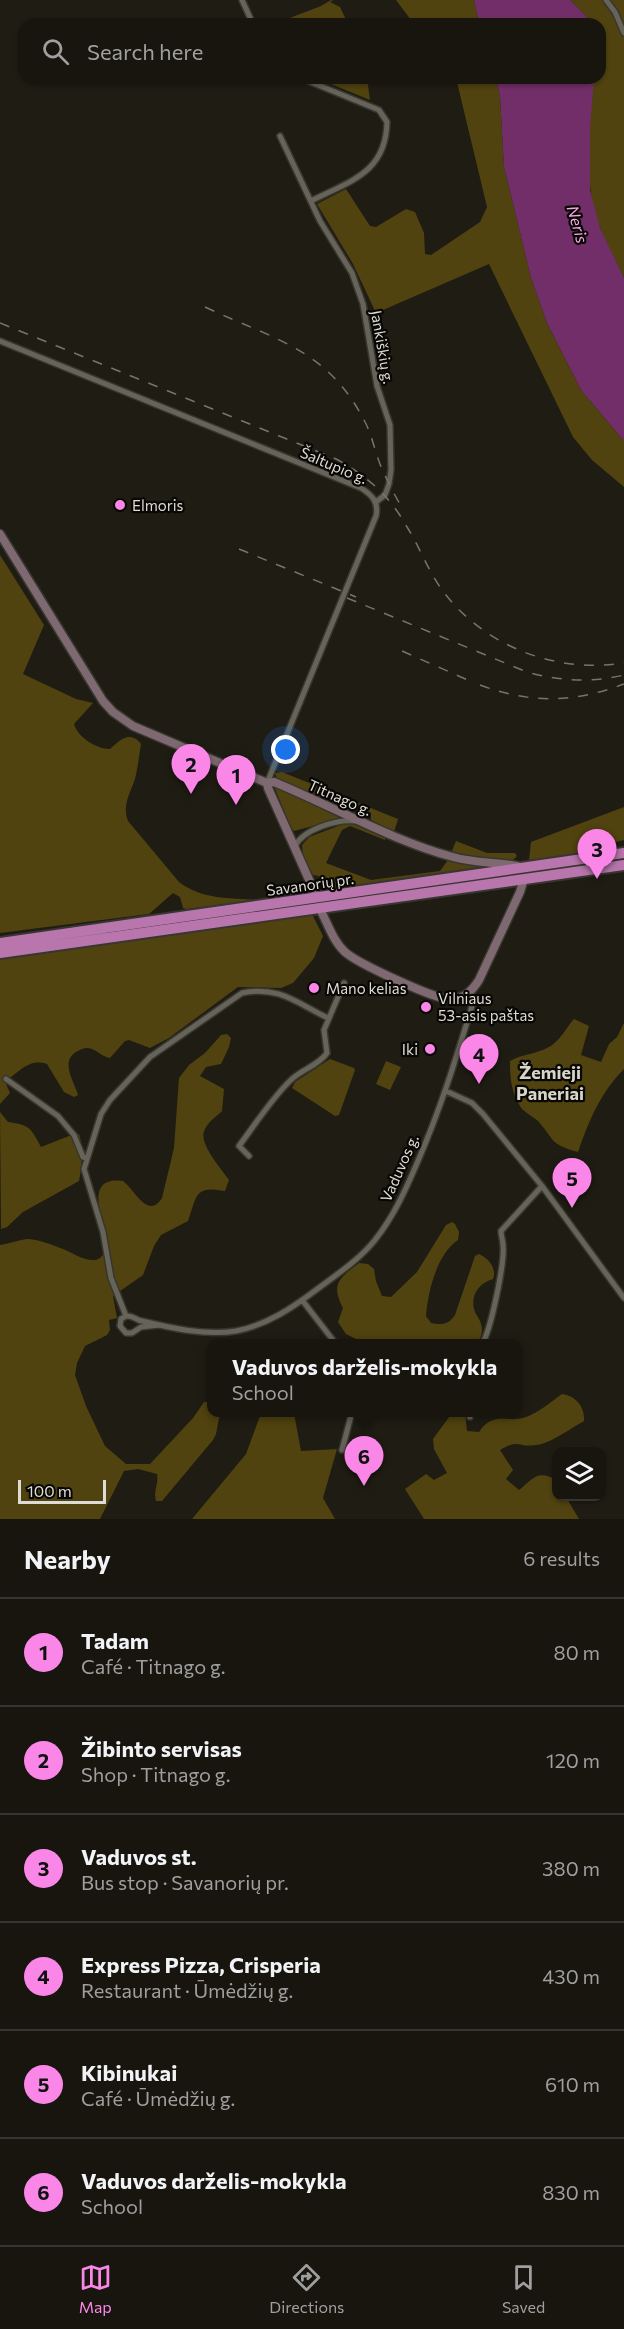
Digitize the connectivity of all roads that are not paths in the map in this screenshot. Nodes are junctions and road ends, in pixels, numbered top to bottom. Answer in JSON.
{"nodes":[{"id":1,"x":242,"y":0,"type":"edge"},
{"id":2,"x":606,"y":0,"type":"edge"},
{"id":3,"x":250,"y":18,"type":"edge"},
{"id":4,"x":624,"y":33,"type":"edge"},
{"id":5,"x":316,"y":84,"type":"edge"},
{"id":6,"x":280,"y":136,"type":"dead end"},
{"id":7,"x":311,"y":201,"type":"junction"},
{"id":8,"x":0,"y":341,"type":"edge"},
{"id":9,"x":376,"y":502,"type":"junction"},
{"id":10,"x":0,"y":534,"type":"edge"},
{"id":11,"x":267,"y":783,"type":"junction"},
{"id":12,"x":363,"y":822,"type":"junction"},
{"id":13,"x":294,"y":848,"type":"junction"},
{"id":14,"x":624,"y":853,"type":"edge"},
{"id":15,"x":624,"y":865,"type":"edge"},
{"id":16,"x":525,"y":874,"type":"junction"},
{"id":17,"x":315,"y":893,"type":"dead end"},
{"id":18,"x":322,"y":913,"type":"dead end"},
{"id":19,"x":0,"y":943,"type":"edge"},
{"id":20,"x":0,"y":953,"type":"edge"},
{"id":21,"x":344,"y":983,"type":"dead end"},
{"id":22,"x":465,"y":995,"type":"junction"},
{"id":23,"x":328,"y":1018,"type":"junction"},
{"id":24,"x":6,"y":1079,"type":"dead end"},
{"id":25,"x":446,"y":1091,"type":"junction"},
{"id":26,"x":249,"y":1156,"type":"dead end"},
{"id":27,"x":87,"y":1159,"type":"junction"},
{"id":28,"x":542,"y":1186,"type":"junction"},
{"id":29,"x":624,"y":1298,"type":"edge"},
{"id":30,"x":302,"y":1300,"type":"junction"},
{"id":31,"x":126,"y":1316,"type":"junction"},
{"id":32,"x":137,"y":1320,"type":"junction"},
{"id":33,"x":159,"y":1325,"type":"junction"},
{"id":34,"x":138,"y":1328,"type":"junction"},
{"id":35,"x":332,"y":1339,"type":"edge"},
{"id":36,"x":484,"y":1339,"type":"edge"},
{"id":37,"x":351,"y":1417,"type":"edge"},
{"id":38,"x":342,"y":1450,"type":"dead end"}],
"edges":[{"from":1,"to":3,"type":"street"},
{"from":2,"to":4,"type":"street"},
{"from":5,"to":7,"type":"street"},
{"from":6,"to":7,"type":"street","name":"Jankiškių g."},
{"from":7,"to":9,"type":"street","name":"Jankiškių g."},
{"from":8,"to":9,"type":"street","name":"Šaltupio g."},
{"from":9,"to":11,"type":"street","name":"Šaltupio g."},
{"from":10,"to":11,"type":"street","name":"Titnago g."},
{"from":11,"to":12,"type":"street","name":"Titnago g."},
{"from":11,"to":13,"type":"street"},
{"from":12,"to":13,"type":"street"},
{"from":12,"to":16,"type":"street","name":"Titnago g."},
{"from":13,"to":17,"type":"street"},
{"from":14,"to":16,"type":"highway","name":"Savanorių pr."},
{"from":15,"to":16,"type":"highway","name":"Savanorių pr."},
{"from":16,"to":19,"type":"highway","name":"Savanorių pr."},
{"from":16,"to":20,"type":"highway","name":"Savanorių pr."},
{"from":16,"to":22,"type":"street"},
{"from":18,"to":22,"type":"street"},
{"from":21,"to":23,"type":"street"},
{"from":22,"to":25,"type":"street","name":"Vaduvos g."},
{"from":23,"to":26,"type":"street"},
{"from":23,"to":27,"type":"street"},
{"from":24,"to":27,"type":"street"},
{"from":25,"to":28,"type":"street"},
{"from":25,"to":30,"type":"street","name":"Vaduvos g."},
{"from":27,"to":31,"type":"street"},
{"from":28,"to":29,"type":"street"},
{"from":28,"to":36,"type":"street"},
{"from":30,"to":33,"type":"street","name":"Vaduvos g."},
{"from":30,"to":35,"type":"street"},
{"from":31,"to":32,"type":"street","name":"Vaduvos g."},
{"from":31,"to":34,"type":"street"},
{"from":32,"to":33,"type":"street","name":"Vaduvos g."},
{"from":32,"to":34,"type":"street"},
{"from":33,"to":34,"type":"street","name":"Vaduvos g."},
{"from":37,"to":38,"type":"street"}]}
